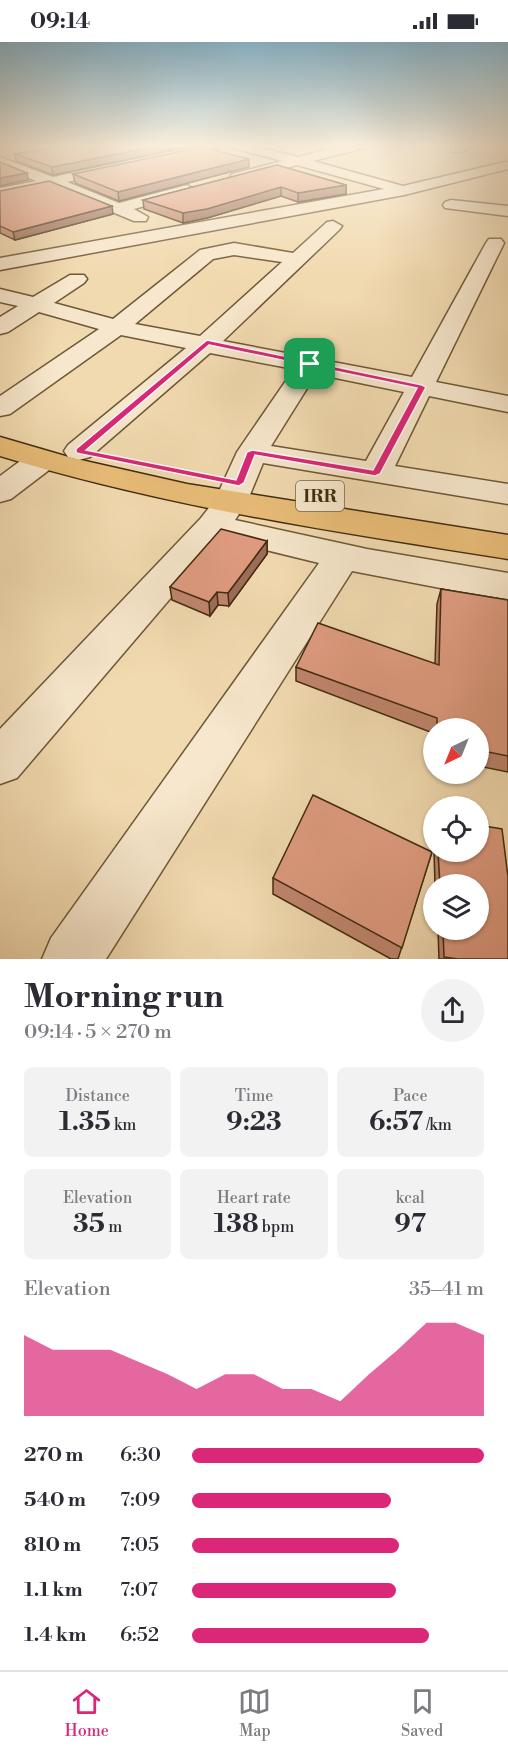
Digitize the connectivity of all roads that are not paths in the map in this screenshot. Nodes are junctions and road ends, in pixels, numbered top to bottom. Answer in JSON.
{"nodes":[{"id":1,"x":25,"y":188,"type":"edge"},
{"id":2,"x":68,"y":188,"type":"edge"},
{"id":3,"x":195,"y":188,"type":"edge"},
{"id":4,"x":395,"y":188,"type":"edge"},
{"id":5,"x":413,"y":188,"type":"edge"},
{"id":6,"x":404,"y":190,"type":"junction"},
{"id":7,"x":0,"y":193,"type":"edge"},
{"id":8,"x":450,"y":205,"type":"dead end"},
{"id":9,"x":119,"y":208,"type":"junction"},
{"id":10,"x":508,"y":211,"type":"edge"},
{"id":11,"x":333,"y":226,"type":"dead end"},
{"id":12,"x":177,"y":233,"type":"junction"},
{"id":13,"x":495,"y":243,"type":"dead end"},
{"id":14,"x":0,"y":244,"type":"edge"},
{"id":15,"x":30,"y":259,"type":"junction"},
{"id":16,"x":297,"y":259,"type":"junction"},
{"id":17,"x":0,"y":264,"type":"edge"},
{"id":18,"x":77,"y":279,"type":"dead end"},
{"id":19,"x":0,"y":295,"type":"edge"},
{"id":20,"x":38,"y":305,"type":"junction"},
{"id":21,"x":0,"y":327,"type":"edge"},
{"id":22,"x":117,"y":327,"type":"junction"},
{"id":23,"x":207,"y":343,"type":"junction"},
{"id":24,"x":310,"y":364,"type":"junction"},
{"id":25,"x":422,"y":387,"type":"junction"},
{"id":26,"x":508,"y":404,"type":"edge"},
{"id":27,"x":0,"y":408,"type":"edge"},
{"id":28,"x":0,"y":429,"type":"edge"},
{"id":29,"x":0,"y":446,"type":"edge"},
{"id":30,"x":79,"y":451,"type":"junction"},
{"id":31,"x":252,"y":452,"type":"junction"},
{"id":32,"x":42,"y":460,"type":"junction"},
{"id":33,"x":375,"y":474,"type":"junction"},
{"id":34,"x":0,"y":492,"type":"edge"},
{"id":35,"x":508,"y":494,"type":"edge"},
{"id":36,"x":227,"y":504,"type":"junction"},
{"id":37,"x":508,"y":524,"type":"edge"},
{"id":38,"x":508,"y":547,"type":"edge"},
{"id":39,"x":342,"y":557,"type":"junction"},
{"id":40,"x":508,"y":587,"type":"edge"},
{"id":41,"x":0,"y":762,"type":"edge"},
{"id":42,"x":72,"y":959,"type":"edge"}],
"edges":[{"from":1,"to":7,"type":"street"},
{"from":2,"to":9,"type":"street"},
{"from":3,"to":9,"type":"street"},
{"from":4,"to":6,"type":"street"},
{"from":5,"to":6,"type":"street"},
{"from":6,"to":12,"type":"street"},
{"from":8,"to":10,"type":"street"},
{"from":9,"to":12,"type":"street"},
{"from":11,"to":16,"type":"street"},
{"from":12,"to":15,"type":"street"},
{"from":13,"to":25,"type":"street"},
{"from":14,"to":15,"type":"street"},
{"from":15,"to":17,"type":"street"},
{"from":16,"to":22,"type":"street"},
{"from":16,"to":23,"type":"street"},
{"from":18,"to":20,"type":"street"},
{"from":19,"to":20,"type":"street"},
{"from":20,"to":21,"type":"street"},
{"from":20,"to":22,"type":"street"},
{"from":22,"to":23,"type":"street"},
{"from":22,"to":27,"type":"street"},
{"from":23,"to":24,"type":"street"},
{"from":23,"to":30,"type":"street"},
{"from":24,"to":25,"type":"street"},
{"from":24,"to":31,"type":"street"},
{"from":25,"to":26,"type":"street"},
{"from":25,"to":33,"type":"street"},
{"from":28,"to":30,"type":"main road","number":"IRR"},
{"from":29,"to":32,"type":"main road","number":"IRR"},
{"from":30,"to":36,"type":"main road","number":"IRR"},
{"from":31,"to":33,"type":"street"},
{"from":31,"to":36,"type":"street"},
{"from":32,"to":34,"type":"street"},
{"from":32,"to":36,"type":"main road","number":"IRR"},
{"from":33,"to":35,"type":"street"},
{"from":36,"to":37,"type":"main road","number":"IRR"},
{"from":36,"to":38,"type":"main road","number":"IRR"},
{"from":36,"to":39,"type":"street"},
{"from":36,"to":41,"type":"street"},
{"from":39,"to":40,"type":"street"},
{"from":39,"to":42,"type":"street"}]}
